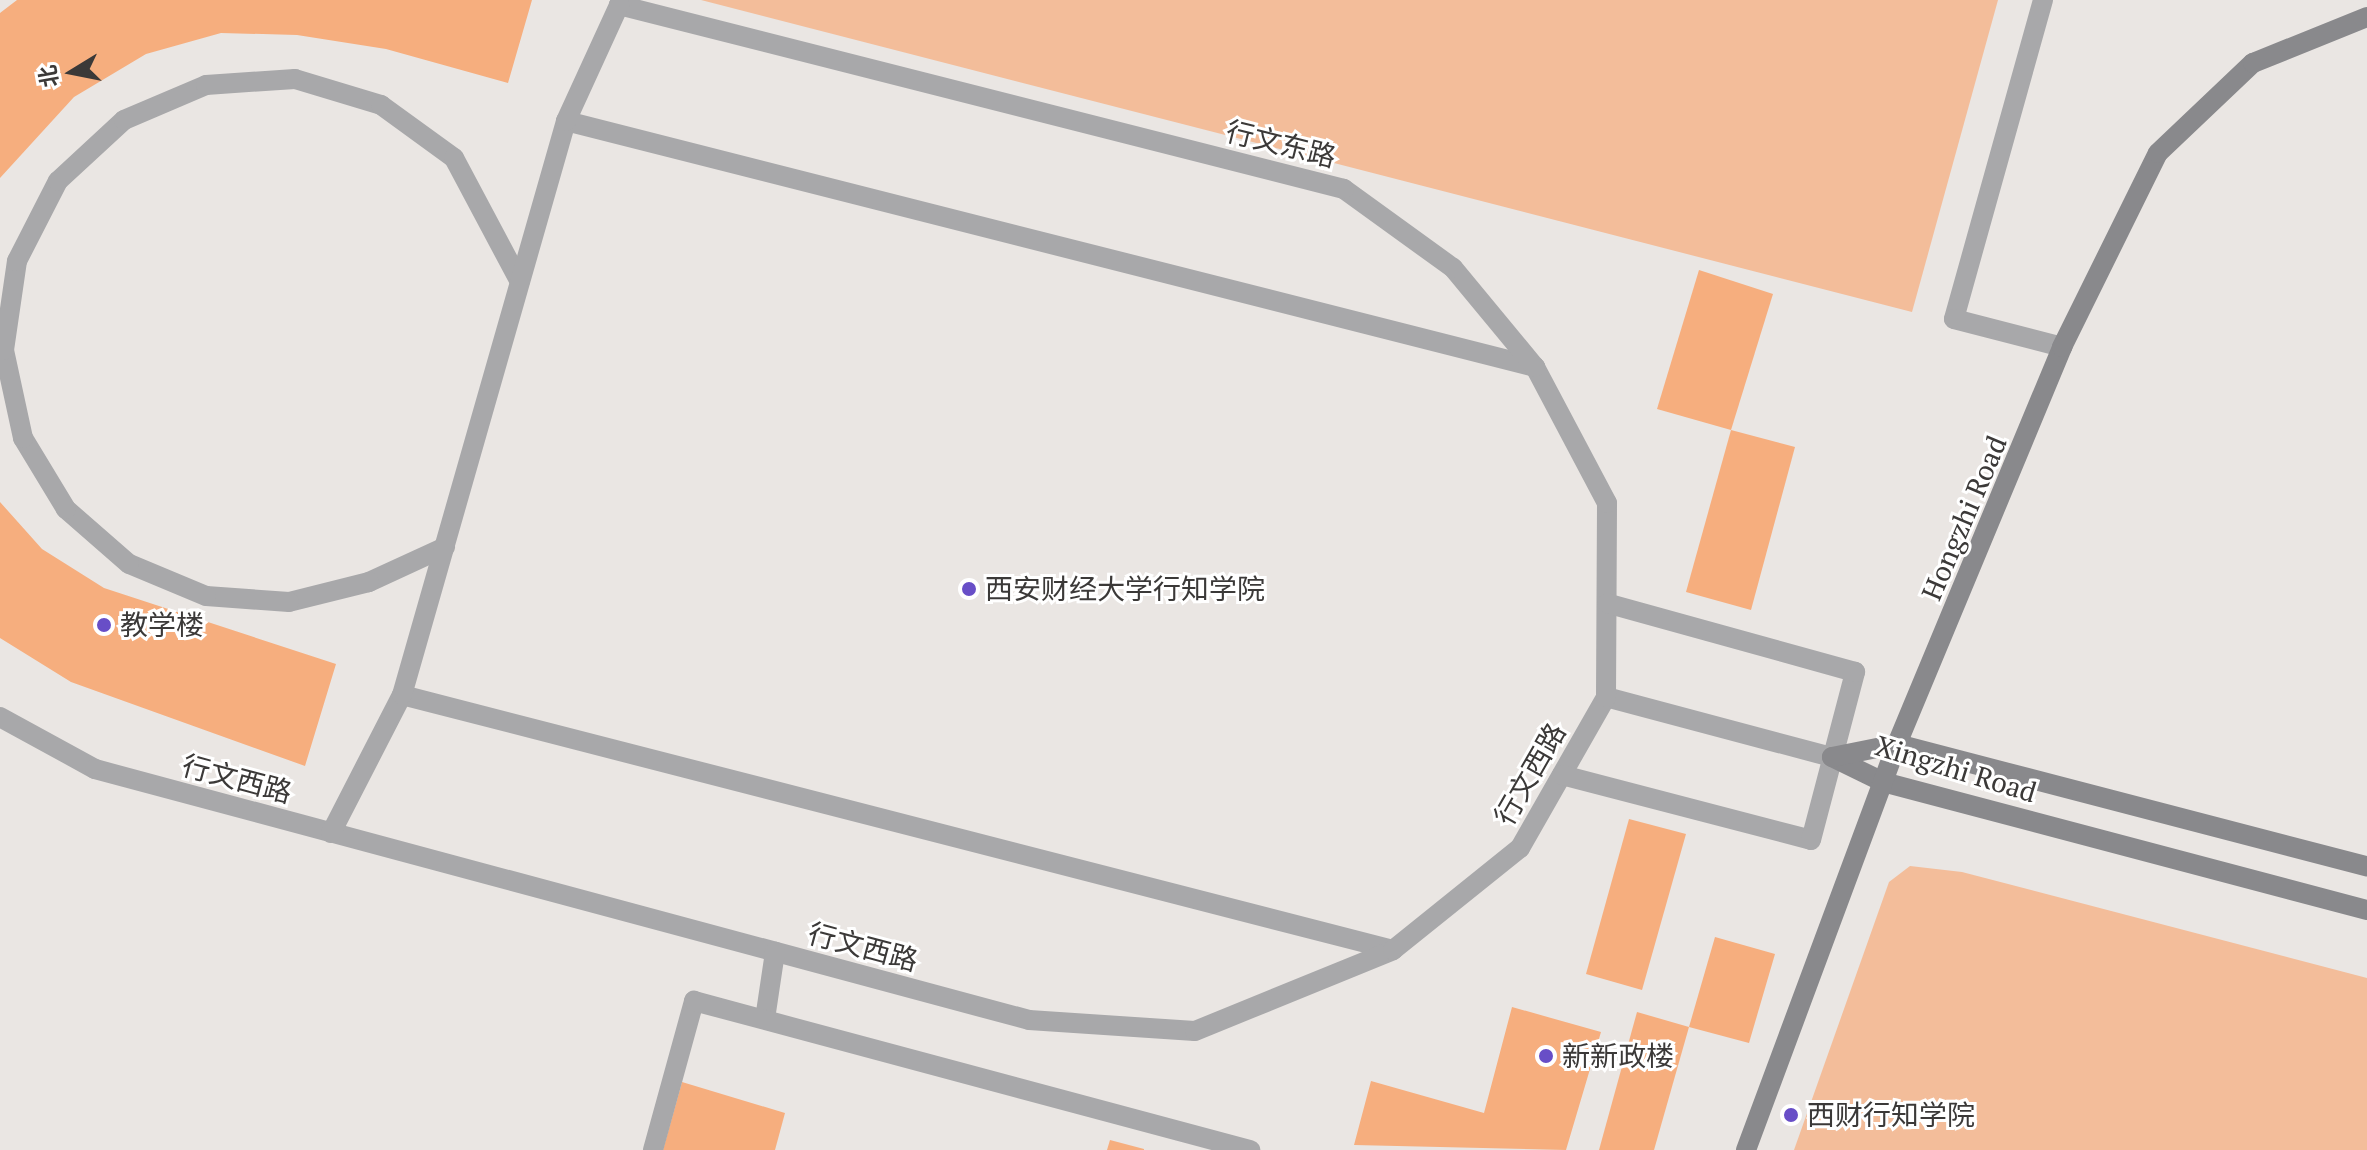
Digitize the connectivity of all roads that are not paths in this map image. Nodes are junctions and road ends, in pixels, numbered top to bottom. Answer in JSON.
{"nodes":[{"id":1,"x":2043,"y":0,"type":"edge"},
{"id":2,"x":621,"y":2,"type":"edge"},
{"id":3,"x":2367,"y":17,"type":"edge"},
{"id":4,"x":566,"y":121,"type":"junction"},
{"id":5,"x":520,"y":282,"type":"junction"},
{"id":6,"x":6,"y":292,"type":"edge"},
{"id":7,"x":2062,"y":347,"type":"junction"},
{"id":8,"x":1535,"y":367,"type":"junction"},
{"id":9,"x":445,"y":547,"type":"junction"},
{"id":10,"x":1607,"y":603,"type":"junction"},
{"id":11,"x":402,"y":695,"type":"junction"},
{"id":12,"x":1606,"y":697,"type":"junction"},
{"id":13,"x":0,"y":717,"type":"edge"},
{"id":14,"x":1897,"y":744,"type":"junction"},
{"id":15,"x":1832,"y":757,"type":"junction"},
{"id":16,"x":1562,"y":775,"type":"junction"},
{"id":17,"x":1883,"y":782,"type":"junction"},
{"id":18,"x":331,"y":833,"type":"junction"},
{"id":19,"x":2367,"y":866,"type":"edge"},
{"id":20,"x":2367,"y":910,"type":"edge"},
{"id":21,"x":1393,"y":950,"type":"junction"},
{"id":22,"x":775,"y":952,"type":"junction"},
{"id":23,"x":765,"y":1019,"type":"junction"},
{"id":24,"x":653,"y":1150,"type":"edge"},
{"id":25,"x":1250,"y":1150,"type":"edge"},
{"id":26,"x":1746,"y":1150,"type":"edge"}],
"edges":[{"from":1,"to":7,"type":"street"},
{"from":2,"to":4,"type":"street"},
{"from":2,"to":8,"type":"street","name":"行文东路"},
{"from":3,"to":7,"type":"street","name":"Hongzhi Road"},
{"from":4,"to":5,"type":"street"},
{"from":4,"to":8,"type":"street"},
{"from":5,"to":6,"type":"street"},
{"from":5,"to":9,"type":"street"},
{"from":6,"to":9,"type":"street"},
{"from":7,"to":14,"type":"street","name":"Hongzhi Road"},
{"from":8,"to":10,"type":"street","name":"行文东路"},
{"from":9,"to":11,"type":"street"},
{"from":10,"to":12,"type":"street","name":"行文东路"},
{"from":10,"to":15,"type":"street"},
{"from":11,"to":18,"type":"street"},
{"from":11,"to":21,"type":"street"},
{"from":12,"to":15,"type":"street"},
{"from":12,"to":16,"type":"street","name":"行文西路"},
{"from":13,"to":18,"type":"street","name":"行文西路"},
{"from":14,"to":15,"type":"street","name":"Xingzhi Road"},
{"from":14,"to":17,"type":"street","name":"Hongzhi Road"},
{"from":14,"to":19,"type":"street","name":"Xingzhi Road"},
{"from":15,"to":16,"type":"street"},
{"from":15,"to":17,"type":"street","name":"Xingzhi Road"},
{"from":16,"to":21,"type":"street","name":"行文西路"},
{"from":17,"to":20,"type":"street","name":"Xingzhi Road"},
{"from":17,"to":26,"type":"street","name":"Hongzhi Road"},
{"from":18,"to":22,"type":"street","name":"行文西路"},
{"from":21,"to":22,"type":"street","name":"行文西路"},
{"from":22,"to":23,"type":"street"},
{"from":23,"to":24,"type":"street"},
{"from":23,"to":25,"type":"street"}]}
